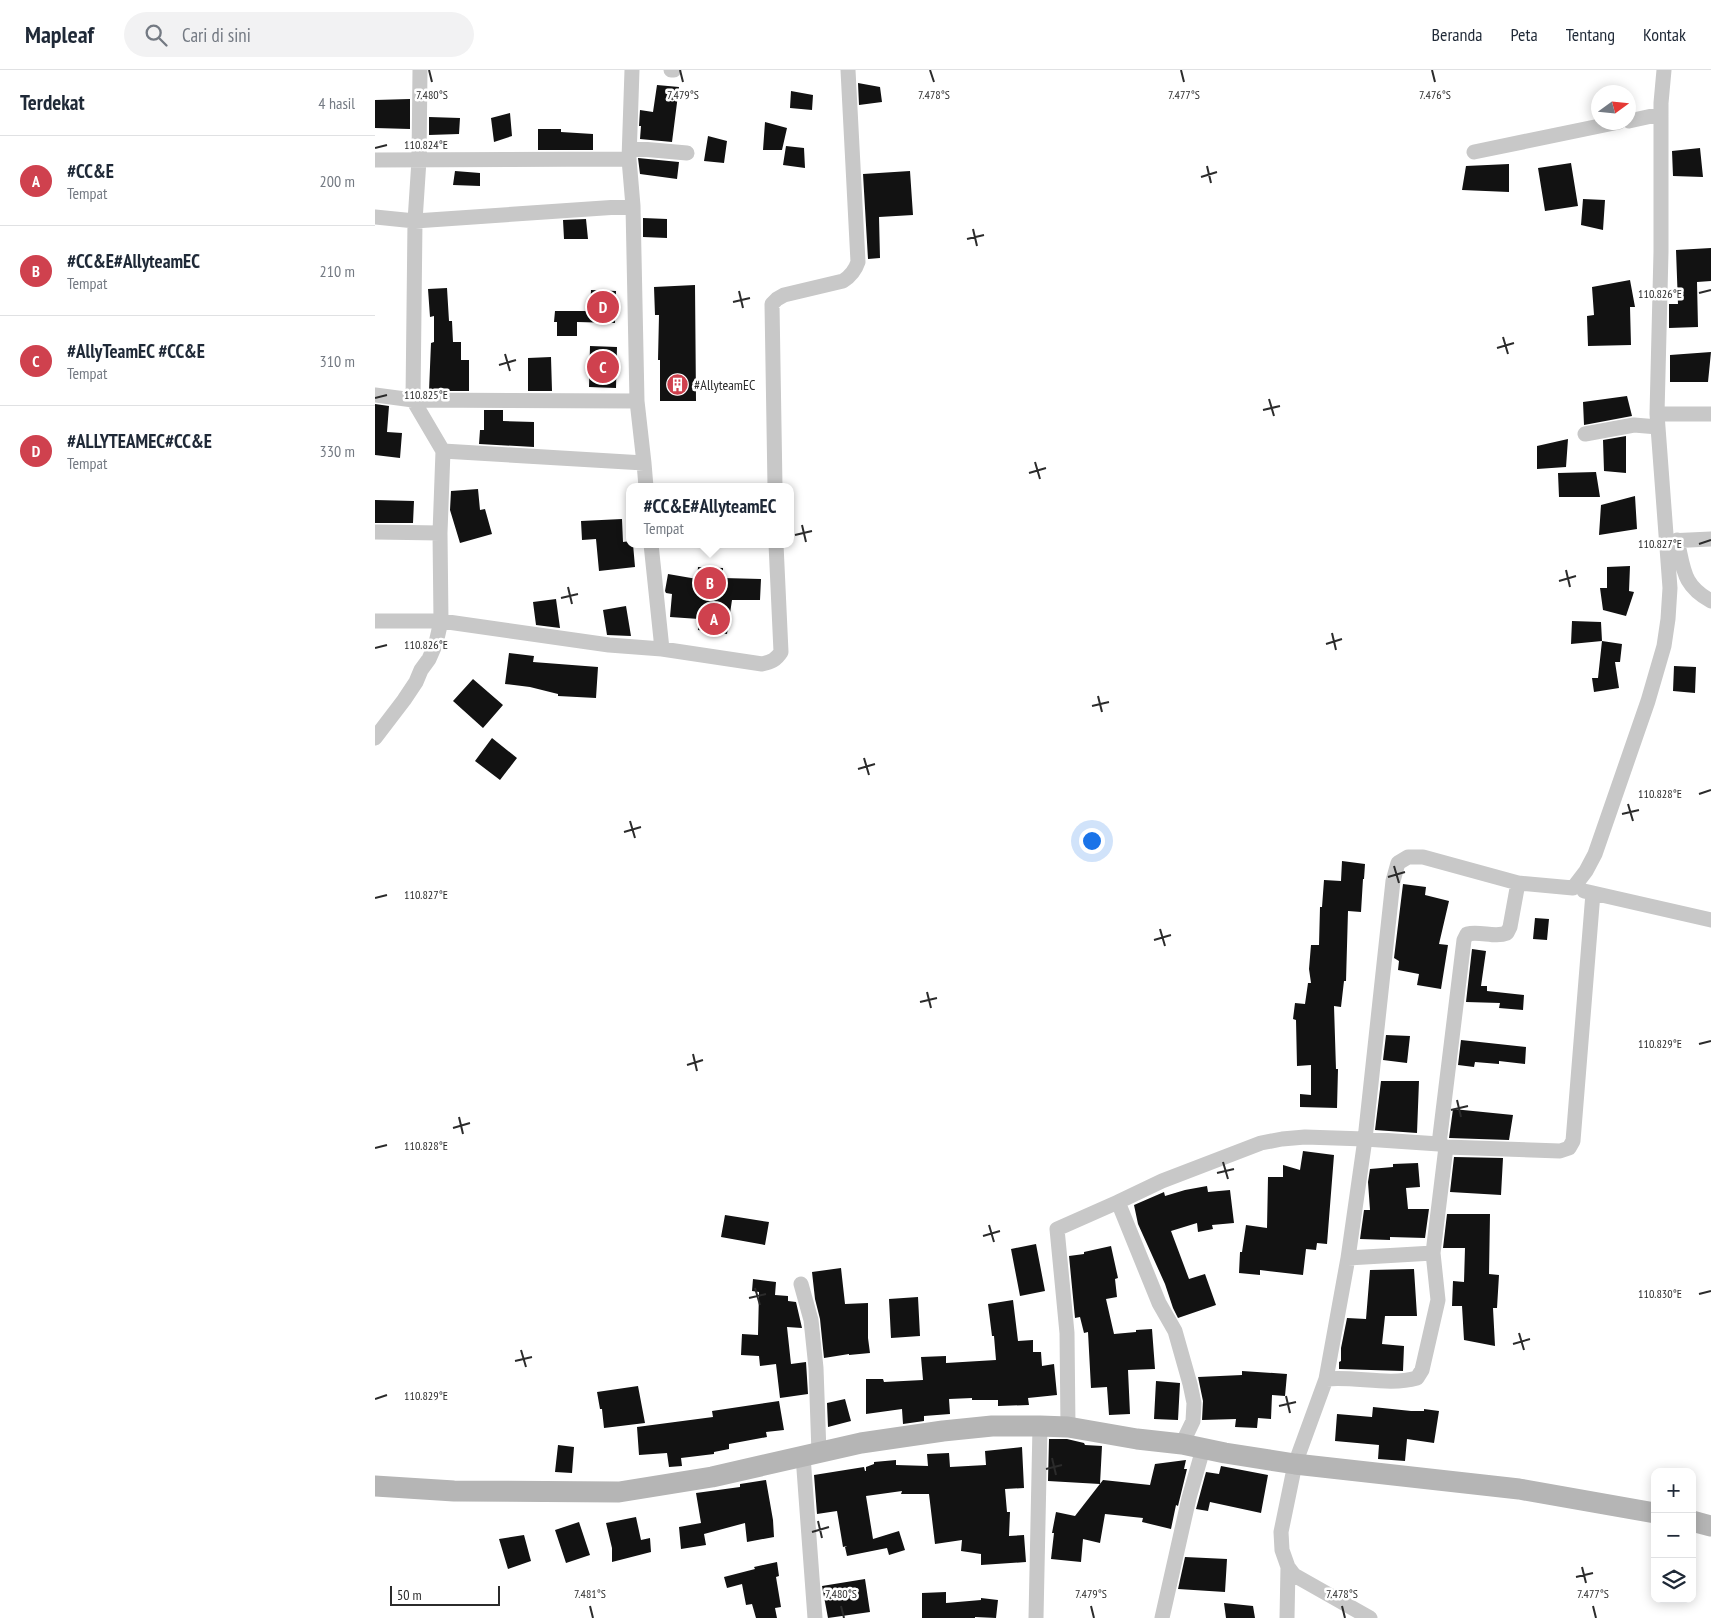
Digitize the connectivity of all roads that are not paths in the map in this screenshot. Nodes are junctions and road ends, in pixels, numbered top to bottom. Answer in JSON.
{"nodes":[{"id":1,"x":420,"y":70,"type":"edge"},
{"id":2,"x":633,"y":70,"type":"edge"},
{"id":3,"x":849,"y":70,"type":"edge"},
{"id":4,"x":1664,"y":70,"type":"edge"},
{"id":5,"x":1661,"y":114,"type":"junction"},
{"id":6,"x":1636,"y":119,"type":"edge"},
{"id":7,"x":1591,"y":128,"type":"edge"},
{"id":8,"x":1473,"y":152,"type":"dead end"},
{"id":9,"x":687,"y":153,"type":"dead end"},
{"id":10,"x":629,"y":154,"type":"junction"},
{"id":11,"x":375,"y":160,"type":"edge"},
{"id":12,"x":419,"y":160,"type":"junction"},
{"id":13,"x":633,"y":206,"type":"junction"},
{"id":14,"x":375,"y":217,"type":"edge"},
{"id":15,"x":415,"y":220,"type":"junction"},
{"id":16,"x":375,"y":395,"type":"edge"},
{"id":17,"x":413,"y":400,"type":"junction"},
{"id":18,"x":637,"y":401,"type":"junction"},
{"id":19,"x":1711,"y":414,"type":"edge"},
{"id":20,"x":1657,"y":420,"type":"junction"},
{"id":21,"x":1585,"y":434,"type":"dead end"},
{"id":22,"x":443,"y":451,"type":"junction"},
{"id":23,"x":644,"y":463,"type":"junction"},
{"id":24,"x":646,"y":483,"type":"edge"},
{"id":25,"x":775,"y":483,"type":"edge"},
{"id":26,"x":375,"y":532,"type":"edge"},
{"id":27,"x":440,"y":533,"type":"junction"},
{"id":28,"x":1711,"y":539,"type":"edge"},
{"id":29,"x":1672,"y":540,"type":"junction"},
{"id":30,"x":651,"y":548,"type":"edge"},
{"id":31,"x":776,"y":548,"type":"edge"},
{"id":32,"x":1711,"y":601,"type":"edge"},
{"id":33,"x":441,"y":621,"type":"junction"},
{"id":34,"x":375,"y":622,"type":"edge"},
{"id":35,"x":662,"y":649,"type":"junction"},
{"id":36,"x":375,"y":738,"type":"edge"},
{"id":37,"x":1518,"y":883,"type":"junction"},
{"id":38,"x":1573,"y":888,"type":"junction"},
{"id":39,"x":1593,"y":893,"type":"junction"},
{"id":40,"x":1711,"y":920,"type":"edge"},
{"id":41,"x":1365,"y":1139,"type":"junction"},
{"id":42,"x":1443,"y":1145,"type":"junction"},
{"id":43,"x":1118,"y":1202,"type":"junction"},
{"id":44,"x":1433,"y":1253,"type":"junction"},
{"id":45,"x":1348,"y":1258,"type":"junction"},
{"id":46,"x":801,"y":1284,"type":"dead end"},
{"id":47,"x":1326,"y":1379,"type":"junction"},
{"id":48,"x":1041,"y":1426,"type":"junction"},
{"id":49,"x":1068,"y":1427,"type":"junction"},
{"id":50,"x":1182,"y":1444,"type":"junction"},
{"id":51,"x":1203,"y":1449,"type":"junction"},
{"id":52,"x":811,"y":1455,"type":"junction"},
{"id":53,"x":1295,"y":1464,"type":"junction"},
{"id":54,"x":375,"y":1486,"type":"edge"},
{"id":55,"x":1651,"y":1512,"type":"edge"},
{"id":56,"x":1696,"y":1522,"type":"edge"},
{"id":57,"x":1711,"y":1526,"type":"edge"},
{"id":58,"x":1288,"y":1567,"type":"junction"},
{"id":59,"x":815,"y":1618,"type":"edge"},
{"id":60,"x":1036,"y":1618,"type":"edge"},
{"id":61,"x":1162,"y":1618,"type":"edge"},
{"id":62,"x":1287,"y":1618,"type":"edge"},
{"id":63,"x":1370,"y":1618,"type":"edge"}],
"edges":[{"from":1,"to":12,"type":"street"},
{"from":2,"to":10,"type":"street"},
{"from":3,"to":25,"type":"street"},
{"from":4,"to":5,"type":"street"},
{"from":5,"to":6,"type":"street"},
{"from":5,"to":20,"type":"street"},
{"from":7,"to":8,"type":"street"},
{"from":9,"to":10,"type":"street"},
{"from":10,"to":12,"type":"street"},
{"from":10,"to":13,"type":"street"},
{"from":11,"to":12,"type":"street"},
{"from":12,"to":15,"type":"street"},
{"from":13,"to":15,"type":"street"},
{"from":13,"to":18,"type":"street"},
{"from":14,"to":15,"type":"street"},
{"from":15,"to":17,"type":"street"},
{"from":16,"to":17,"type":"street"},
{"from":17,"to":18,"type":"street"},
{"from":17,"to":22,"type":"street"},
{"from":18,"to":23,"type":"street"},
{"from":19,"to":20,"type":"street"},
{"from":20,"to":21,"type":"street"},
{"from":20,"to":29,"type":"street"},
{"from":22,"to":23,"type":"street"},
{"from":22,"to":27,"type":"street"},
{"from":23,"to":24,"type":"street"},
{"from":26,"to":27,"type":"street"},
{"from":27,"to":33,"type":"street"},
{"from":28,"to":29,"type":"street"},
{"from":29,"to":32,"type":"street"},
{"from":29,"to":38,"type":"street"},
{"from":30,"to":35,"type":"street"},
{"from":31,"to":35,"type":"street"},
{"from":33,"to":34,"type":"street"},
{"from":33,"to":35,"type":"street"},
{"from":33,"to":36,"type":"street"},
{"from":37,"to":38,"type":"street"},
{"from":37,"to":41,"type":"street"},
{"from":37,"to":42,"type":"street"},
{"from":38,"to":39,"type":"street"},
{"from":39,"to":40,"type":"street"},
{"from":39,"to":42,"type":"street"},
{"from":41,"to":42,"type":"street"},
{"from":41,"to":43,"type":"street"},
{"from":41,"to":45,"type":"street"},
{"from":42,"to":44,"type":"street"},
{"from":43,"to":49,"type":"street"},
{"from":43,"to":50,"type":"street"},
{"from":44,"to":45,"type":"street"},
{"from":44,"to":47,"type":"street"},
{"from":45,"to":47,"type":"street"},
{"from":46,"to":52,"type":"street"},
{"from":47,"to":53,"type":"street"},
{"from":48,"to":49,"type":"street"},
{"from":48,"to":52,"type":"street"},
{"from":48,"to":60,"type":"street"},
{"from":49,"to":50,"type":"street"},
{"from":50,"to":51,"type":"street"},
{"from":51,"to":53,"type":"street"},
{"from":51,"to":61,"type":"street"},
{"from":52,"to":54,"type":"street"},
{"from":52,"to":59,"type":"street"},
{"from":53,"to":55,"type":"street"},
{"from":53,"to":58,"type":"street"},
{"from":56,"to":57,"type":"street"},
{"from":58,"to":62,"type":"street"},
{"from":58,"to":63,"type":"street"}]}
